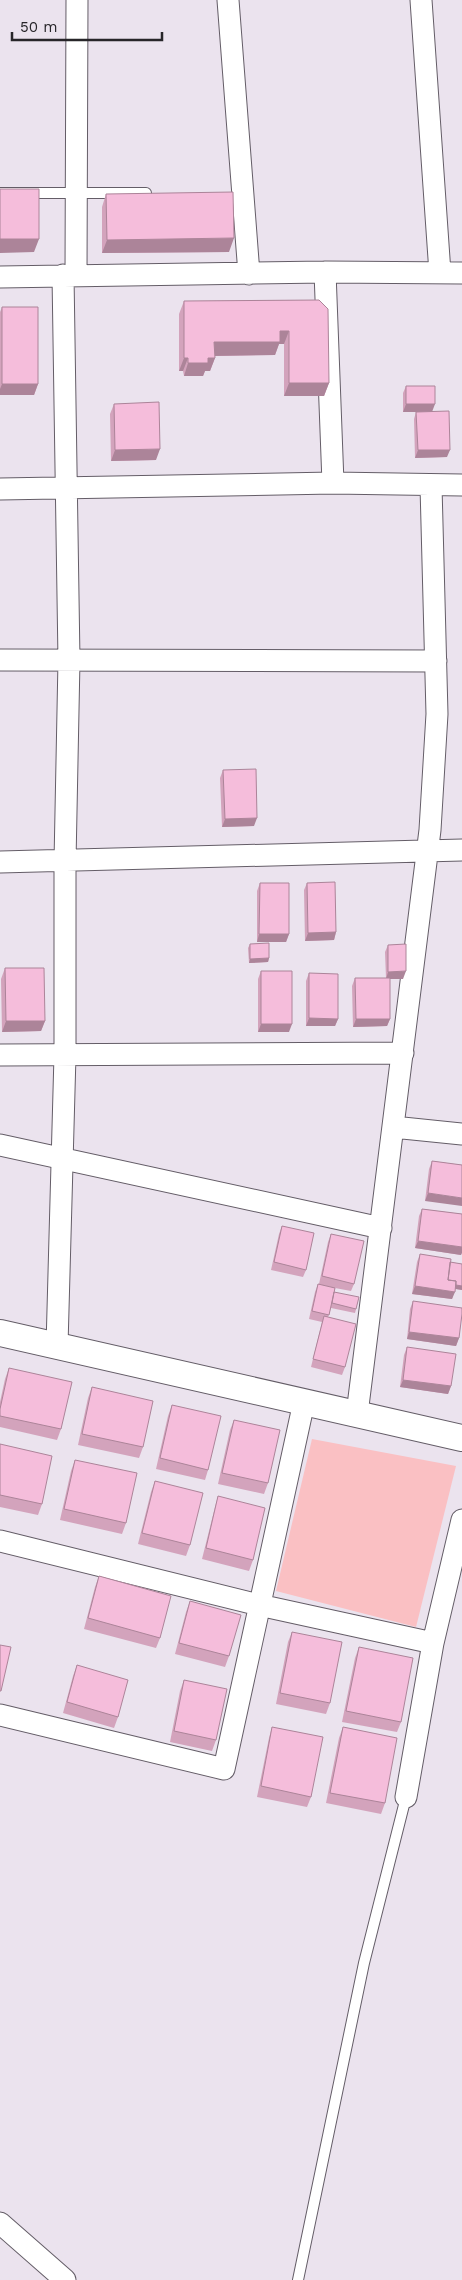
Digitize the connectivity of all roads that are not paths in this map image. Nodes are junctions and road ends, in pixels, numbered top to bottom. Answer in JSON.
{"nodes":[{"id":1,"x":77,"y":0,"type":"edge"},
{"id":2,"x":228,"y":0,"type":"edge"},
{"id":3,"x":421,"y":0,"type":"edge"},
{"id":4,"x":0,"y":193,"type":"edge"},
{"id":5,"x":76,"y":193,"type":"junction"},
{"id":6,"x":154,"y":193,"type":"edge"},
{"id":7,"x":325,"y":272,"type":"junction"},
{"id":8,"x":440,"y":273,"type":"junction"},
{"id":9,"x":462,"y":273,"type":"edge"},
{"id":10,"x":249,"y":274,"type":"junction"},
{"id":11,"x":69,"y":275,"type":"junction"},
{"id":12,"x":0,"y":277,"type":"edge"},
{"id":13,"x":333,"y":483,"type":"junction"},
{"id":14,"x":462,"y":485,"type":"edge"},
{"id":15,"x":431,"y":486,"type":"junction"},
{"id":16,"x":0,"y":489,"type":"edge"},
{"id":17,"x":66,"y":489,"type":"junction"},
{"id":18,"x":0,"y":660,"type":"edge"},
{"id":19,"x":69,"y":660,"type":"junction"},
{"id":20,"x":436,"y":661,"type":"junction"},
{"id":21,"x":427,"y":849,"type":"junction"},
{"id":22,"x":462,"y":850,"type":"edge"},
{"id":23,"x":0,"y":862,"type":"edge"},
{"id":24,"x":65,"y":862,"type":"junction"},
{"id":25,"x":403,"y":1053,"type":"junction"},
{"id":26,"x":0,"y":1055,"type":"edge"},
{"id":27,"x":65,"y":1055,"type":"junction"},
{"id":28,"x":393,"y":1127,"type":"junction"},
{"id":29,"x":462,"y":1134,"type":"edge"},
{"id":30,"x":0,"y":1145,"type":"edge"},
{"id":31,"x":63,"y":1158,"type":"junction"},
{"id":32,"x":382,"y":1228,"type":"junction"},
{"id":33,"x":0,"y":1333,"type":"edge"},
{"id":34,"x":57,"y":1346,"type":"junction"},
{"id":35,"x":304,"y":1402,"type":"junction"},
{"id":36,"x":357,"y":1414,"type":"junction"},
{"id":37,"x":462,"y":1438,"type":"edge"},
{"id":38,"x":462,"y":1520,"type":"edge"},
{"id":39,"x":0,"y":1541,"type":"edge"},
{"id":40,"x":259,"y":1605,"type":"junction"},
{"id":41,"x":433,"y":1643,"type":"junction"},
{"id":42,"x":0,"y":1715,"type":"edge"},
{"id":43,"x":406,"y":1797,"type":"joint"},
{"id":44,"x":0,"y":2223,"type":"edge"},
{"id":45,"x":65,"y":2280,"type":"edge"},
{"id":46,"x":298,"y":2280,"type":"edge"}],
"edges":[{"from":1,"to":5,"type":"street"},
{"from":2,"to":10,"type":"street"},
{"from":3,"to":8,"type":"street"},
{"from":4,"to":5,"type":"lane"},
{"from":5,"to":6,"type":"lane"},
{"from":5,"to":11,"type":"street"},
{"from":7,"to":8,"type":"street"},
{"from":7,"to":10,"type":"street"},
{"from":7,"to":13,"type":"street"},
{"from":8,"to":9,"type":"street"},
{"from":10,"to":11,"type":"street"},
{"from":11,"to":12,"type":"street"},
{"from":11,"to":17,"type":"street"},
{"from":13,"to":15,"type":"street"},
{"from":13,"to":17,"type":"street"},
{"from":14,"to":15,"type":"street"},
{"from":15,"to":20,"type":"street"},
{"from":16,"to":17,"type":"street"},
{"from":17,"to":19,"type":"street"},
{"from":18,"to":19,"type":"street"},
{"from":19,"to":20,"type":"street"},
{"from":19,"to":24,"type":"street"},
{"from":20,"to":21,"type":"street"},
{"from":21,"to":22,"type":"street"},
{"from":21,"to":24,"type":"street"},
{"from":21,"to":25,"type":"street"},
{"from":23,"to":24,"type":"street"},
{"from":24,"to":27,"type":"street"},
{"from":25,"to":27,"type":"street"},
{"from":25,"to":28,"type":"street"},
{"from":26,"to":27,"type":"street"},
{"from":27,"to":31,"type":"street"},
{"from":28,"to":29,"type":"street"},
{"from":28,"to":32,"type":"street"},
{"from":30,"to":31,"type":"street"},
{"from":31,"to":32,"type":"street"},
{"from":31,"to":34,"type":"street"},
{"from":32,"to":36,"type":"street"},
{"from":33,"to":34,"type":"street"},
{"from":34,"to":35,"type":"street"},
{"from":35,"to":36,"type":"street"},
{"from":35,"to":40,"type":"street"},
{"from":36,"to":37,"type":"street"},
{"from":38,"to":41,"type":"street"},
{"from":39,"to":40,"type":"street"},
{"from":40,"to":41,"type":"street"},
{"from":40,"to":42,"type":"street"},
{"from":41,"to":43,"type":"street"},
{"from":43,"to":46,"type":"lane"},
{"from":44,"to":45,"type":"street"}]}
